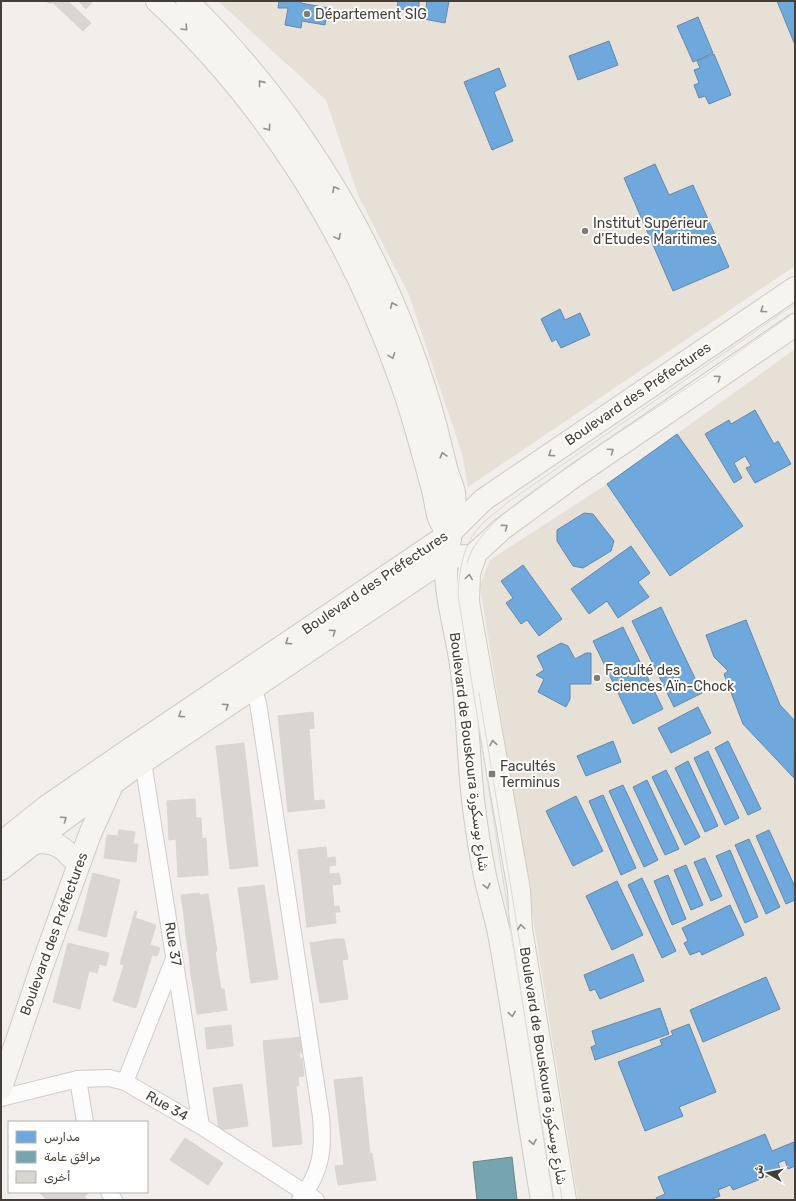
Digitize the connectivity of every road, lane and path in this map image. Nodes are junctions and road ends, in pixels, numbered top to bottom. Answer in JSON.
{"nodes":[{"id":1,"x":157,"y":1,"type":"edge"},
{"id":2,"x":187,"y":1,"type":"edge"},
{"id":3,"x":795,"y":288,"type":"edge"},
{"id":4,"x":795,"y":325,"type":"edge"},
{"id":5,"x":454,"y":493,"type":"junction"},
{"id":6,"x":483,"y":500,"type":"junction"},
{"id":7,"x":449,"y":534,"type":"junction"},
{"id":8,"x":476,"y":553,"type":"junction"},
{"id":9,"x":448,"y":557,"type":"junction"},
{"id":10,"x":405,"y":586,"type":"junction"},
{"id":11,"x":447,"y":598,"type":"junction"},
{"id":12,"x":253,"y":688,"type":"junction"},
{"id":13,"x":143,"y":762,"type":"junction"},
{"id":14,"x":111,"y":773,"type":"junction"},
{"id":15,"x":90,"y":789,"type":"junction"},
{"id":16,"x":1,"y":843,"type":"edge"},
{"id":17,"x":32,"y":844,"type":"junction"},
{"id":18,"x":71,"y":857,"type":"junction"},
{"id":19,"x":1,"y":869,"type":"edge"},
{"id":20,"x":175,"y":958,"type":"junction"},
{"id":21,"x":1,"y":1052,"type":"edge"},
{"id":22,"x":78,"y":1079,"type":"junction"},
{"id":23,"x":125,"y":1082,"type":"junction"},
{"id":24,"x":1,"y":1088,"type":"edge"},
{"id":25,"x":1,"y":1098,"type":"edge"},
{"id":26,"x":85,"y":1121,"type":"edge"},
{"id":27,"x":200,"y":1126,"type":"junction"},
{"id":28,"x":307,"y":1198,"type":"edge"},
{"id":29,"x":542,"y":1200,"type":"edge"},
{"id":30,"x":565,"y":1200,"type":"edge"}],
"edges":[{"from":1,"to":7,"type":"street","one_way":true},
{"from":5,"to":2,"type":"street","one_way":true},
{"from":3,"to":6,"type":"street","name":"Boulevard des Préfectures","one_way":true},
{"from":8,"to":4,"type":"street","one_way":true},
{"from":5,"to":6,"type":"street"},
{"from":5,"to":7,"type":"street","name":"Boulevard de Bouskoura شارع بوسكورة"},
{"from":6,"to":7,"type":"street","name":"Boulevard des Préfectures"},
{"from":7,"to":9,"type":"street","name":"Boulevard de Bouskoura شارع بوسكورة"},
{"from":7,"to":14,"type":"street","name":"Boulevard des Préfectures","one_way":true},
{"from":8,"to":9,"type":"street","name":"Boulevard des Préfectures"},
{"from":30,"to":8,"type":"street","name":"Boulevard de Bouskoura شارع بوسكورة","one_way":true},
{"from":9,"to":10,"type":"street","name":"Boulevard des Préfectures"},
{"from":9,"to":11,"type":"street","name":"Boulevard de Bouskoura شارع بوسكورة"},
{"from":10,"to":11,"type":"street"},
{"from":12,"to":10,"type":"street","name":"Boulevard des Préfectures","one_way":true},
{"from":11,"to":29,"type":"street","name":"Boulevard de Bouskoura شارع بوسكورة","one_way":true},
{"from":13,"to":12,"type":"street","name":"Boulevard des Préfectures","one_way":true},
{"from":12,"to":28,"type":"street"},
{"from":13,"to":14,"type":"street","name":"Boulevard des Préfectures"},
{"from":13,"to":20,"type":"street","name":"Rue 37"},
{"from":14,"to":15,"type":"street","name":"Boulevard des Préfectures"},
{"from":14,"to":24,"type":"street","name":"Boulevard des Préfectures"},
{"from":15,"to":16,"type":"street","name":"Boulevard des Préfectures"},
{"from":17,"to":15,"type":"street","name":"Boulevard des Préfectures","one_way":true},
{"from":15,"to":18,"type":"street","name":"Boulevard des Préfectures"},
{"from":17,"to":18,"type":"street"},
{"from":17,"to":19,"type":"street","name":"Boulevard des Préfectures"},
{"from":18,"to":21,"type":"street","name":"Boulevard des Préfectures"},
{"from":20,"to":23,"type":"street"},
{"from":20,"to":27,"type":"street","name":"Rue 37"},
{"from":22,"to":23,"type":"street","name":"Rue 34"},
{"from":22,"to":25,"type":"street","name":"Rue 34"},
{"from":22,"to":26,"type":"street"},
{"from":23,"to":27,"type":"street","name":"Rue 34"},
{"from":27,"to":28,"type":"street","name":"Rue 34"}]}
